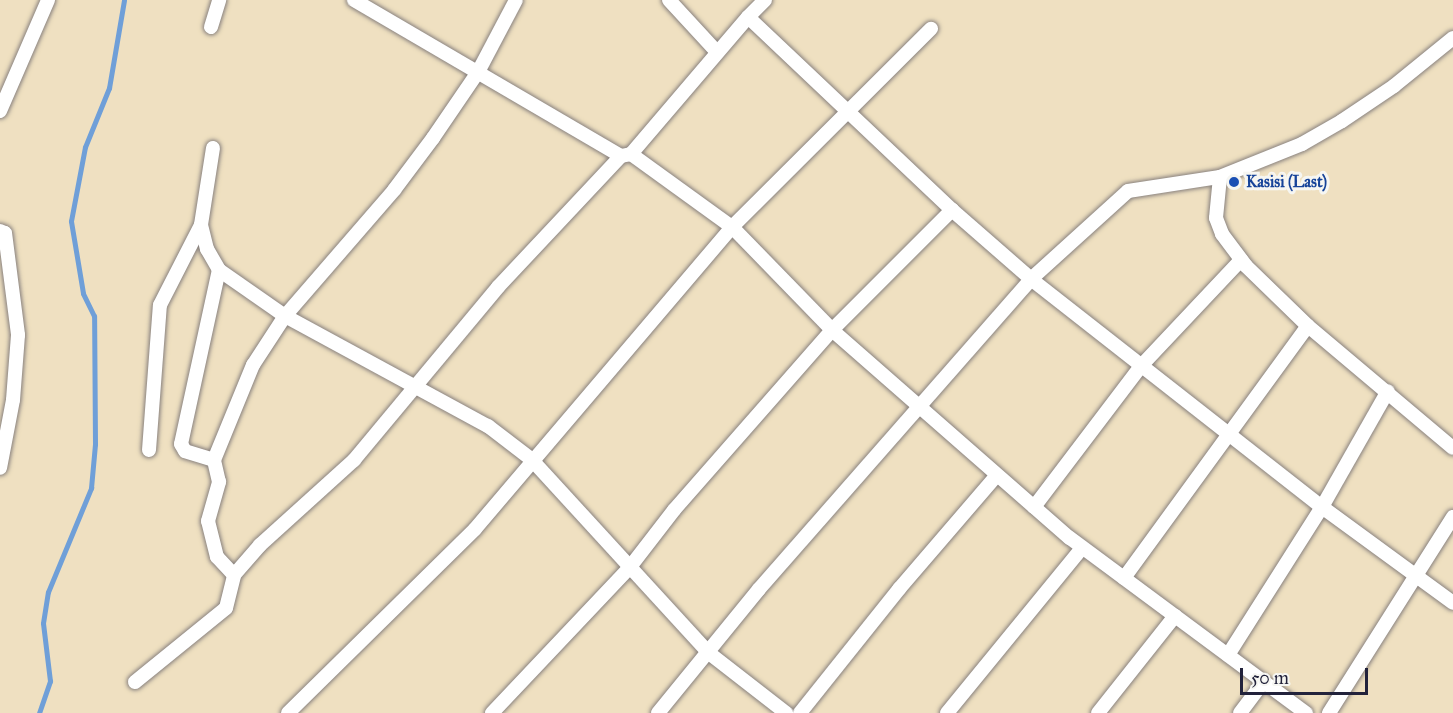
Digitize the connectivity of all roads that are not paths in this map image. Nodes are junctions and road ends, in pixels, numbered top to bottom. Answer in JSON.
{"nodes":[{"id":1,"x":48,"y":0,"type":"edge"},
{"id":2,"x":219,"y":0,"type":"edge"},
{"id":3,"x":354,"y":0,"type":"edge"},
{"id":4,"x":516,"y":0,"type":"edge"},
{"id":5,"x":669,"y":0,"type":"edge"},
{"id":6,"x":765,"y":0,"type":"edge"},
{"id":7,"x":748,"y":17,"type":"junction"},
{"id":8,"x":211,"y":27,"type":"dead end"},
{"id":9,"x":931,"y":29,"type":"dead end"},
{"id":10,"x":1453,"y":39,"type":"edge"},
{"id":11,"x":716,"y":51,"type":"junction"},
{"id":12,"x":478,"y":72,"type":"junction"},
{"id":13,"x":848,"y":108,"type":"junction"},
{"id":14,"x":0,"y":111,"type":"edge"},
{"id":15,"x":213,"y":148,"type":"dead end"},
{"id":16,"x":626,"y":155,"type":"junction"},
{"id":17,"x":1220,"y":177,"type":"junction"},
{"id":18,"x":952,"y":210,"type":"junction"},
{"id":19,"x":201,"y":225,"type":"junction"},
{"id":20,"x":732,"y":227,"type":"junction"},
{"id":21,"x":0,"y":231,"type":"edge"},
{"id":22,"x":1240,"y":260,"type":"junction"},
{"id":23,"x":219,"y":270,"type":"junction"},
{"id":24,"x":1031,"y":279,"type":"junction"},
{"id":25,"x":285,"y":316,"type":"junction"},
{"id":26,"x":1308,"y":326,"type":"junction"},
{"id":27,"x":832,"y":330,"type":"junction"},
{"id":28,"x":1141,"y":366,"type":"junction"},
{"id":29,"x":418,"y":388,"type":"junction"},
{"id":30,"x":7,"y":389,"type":"edge"},
{"id":31,"x":1388,"y":391,"type":"junction"},
{"id":32,"x":917,"y":407,"type":"junction"},
{"id":33,"x":1227,"y":434,"type":"junction"},
{"id":34,"x":1453,"y":448,"type":"edge"},
{"id":35,"x":149,"y":450,"type":"dead end"},
{"id":36,"x":531,"y":459,"type":"junction"},
{"id":37,"x":214,"y":460,"type":"junction"},
{"id":38,"x":0,"y":468,"type":"edge"},
{"id":39,"x":998,"y":475,"type":"junction"},
{"id":40,"x":1034,"y":507,"type":"junction"},
{"id":41,"x":1322,"y":507,"type":"junction"},
{"id":42,"x":1453,"y":518,"type":"edge"},
{"id":43,"x":1082,"y":548,"type":"junction"},
{"id":44,"x":630,"y":567,"type":"junction"},
{"id":45,"x":1414,"y":573,"type":"junction"},
{"id":46,"x":234,"y":575,"type":"junction"},
{"id":47,"x":1124,"y":578,"type":"junction"},
{"id":48,"x":1453,"y":603,"type":"edge"},
{"id":49,"x":1175,"y":616,"type":"junction"},
{"id":50,"x":709,"y":653,"type":"junction"},
{"id":51,"x":1228,"y":655,"type":"junction"},
{"id":52,"x":135,"y":682,"type":"dead end"},
{"id":53,"x":1263,"y":683,"type":"junction"},
{"id":54,"x":288,"y":713,"type":"edge"},
{"id":55,"x":492,"y":713,"type":"edge"},
{"id":56,"x":658,"y":713,"type":"edge"},
{"id":57,"x":786,"y":713,"type":"edge"},
{"id":58,"x":800,"y":713,"type":"edge"},
{"id":59,"x":947,"y":713,"type":"edge"},
{"id":60,"x":1098,"y":713,"type":"edge"},
{"id":61,"x":1240,"y":713,"type":"edge"},
{"id":62,"x":1306,"y":713,"type":"edge"},
{"id":63,"x":1329,"y":713,"type":"edge"}],
"edges":[{"from":1,"to":14,"type":"street"},
{"from":2,"to":8,"type":"street"},
{"from":3,"to":12,"type":"street"},
{"from":4,"to":12,"type":"street"},
{"from":5,"to":11,"type":"street"},
{"from":6,"to":7,"type":"street"},
{"from":7,"to":11,"type":"street"},
{"from":7,"to":13,"type":"street"},
{"from":9,"to":13,"type":"street"},
{"from":10,"to":17,"type":"street"},
{"from":11,"to":16,"type":"street"},
{"from":12,"to":16,"type":"street"},
{"from":12,"to":25,"type":"street"},
{"from":13,"to":18,"type":"street"},
{"from":13,"to":20,"type":"street"},
{"from":15,"to":19,"type":"street"},
{"from":16,"to":20,"type":"street"},
{"from":16,"to":29,"type":"street"},
{"from":17,"to":22,"type":"street"},
{"from":17,"to":24,"type":"street"},
{"from":18,"to":24,"type":"street"},
{"from":18,"to":27,"type":"street"},
{"from":19,"to":23,"type":"street"},
{"from":19,"to":35,"type":"street"},
{"from":20,"to":27,"type":"street"},
{"from":20,"to":36,"type":"street"},
{"from":21,"to":30,"type":"street"},
{"from":22,"to":26,"type":"street"},
{"from":22,"to":28,"type":"street"},
{"from":23,"to":25,"type":"street"},
{"from":23,"to":37,"type":"street"},
{"from":24,"to":28,"type":"street"},
{"from":24,"to":32,"type":"street"},
{"from":25,"to":29,"type":"street"},
{"from":25,"to":37,"type":"street"},
{"from":26,"to":31,"type":"street"},
{"from":26,"to":33,"type":"street"},
{"from":27,"to":32,"type":"street"},
{"from":27,"to":44,"type":"street"},
{"from":28,"to":33,"type":"street"},
{"from":28,"to":40,"type":"street"},
{"from":29,"to":36,"type":"street"},
{"from":29,"to":46,"type":"street"},
{"from":30,"to":38,"type":"street"},
{"from":31,"to":34,"type":"street"},
{"from":31,"to":41,"type":"street"},
{"from":32,"to":39,"type":"street"},
{"from":32,"to":50,"type":"street"},
{"from":33,"to":41,"type":"street"},
{"from":33,"to":47,"type":"street"},
{"from":36,"to":44,"type":"street"},
{"from":36,"to":54,"type":"street"},
{"from":37,"to":46,"type":"street"},
{"from":39,"to":40,"type":"street"},
{"from":39,"to":58,"type":"street"},
{"from":40,"to":43,"type":"street"},
{"from":41,"to":45,"type":"street"},
{"from":41,"to":51,"type":"street"},
{"from":42,"to":45,"type":"street"},
{"from":43,"to":47,"type":"street"},
{"from":43,"to":59,"type":"street"},
{"from":44,"to":50,"type":"street"},
{"from":44,"to":55,"type":"street"},
{"from":45,"to":48,"type":"street"},
{"from":45,"to":63,"type":"street"},
{"from":46,"to":52,"type":"street"},
{"from":47,"to":49,"type":"street"},
{"from":49,"to":51,"type":"street"},
{"from":49,"to":60,"type":"street"},
{"from":50,"to":56,"type":"street"},
{"from":50,"to":57,"type":"street"},
{"from":51,"to":53,"type":"street"},
{"from":53,"to":61,"type":"street"},
{"from":53,"to":62,"type":"street"}]}
